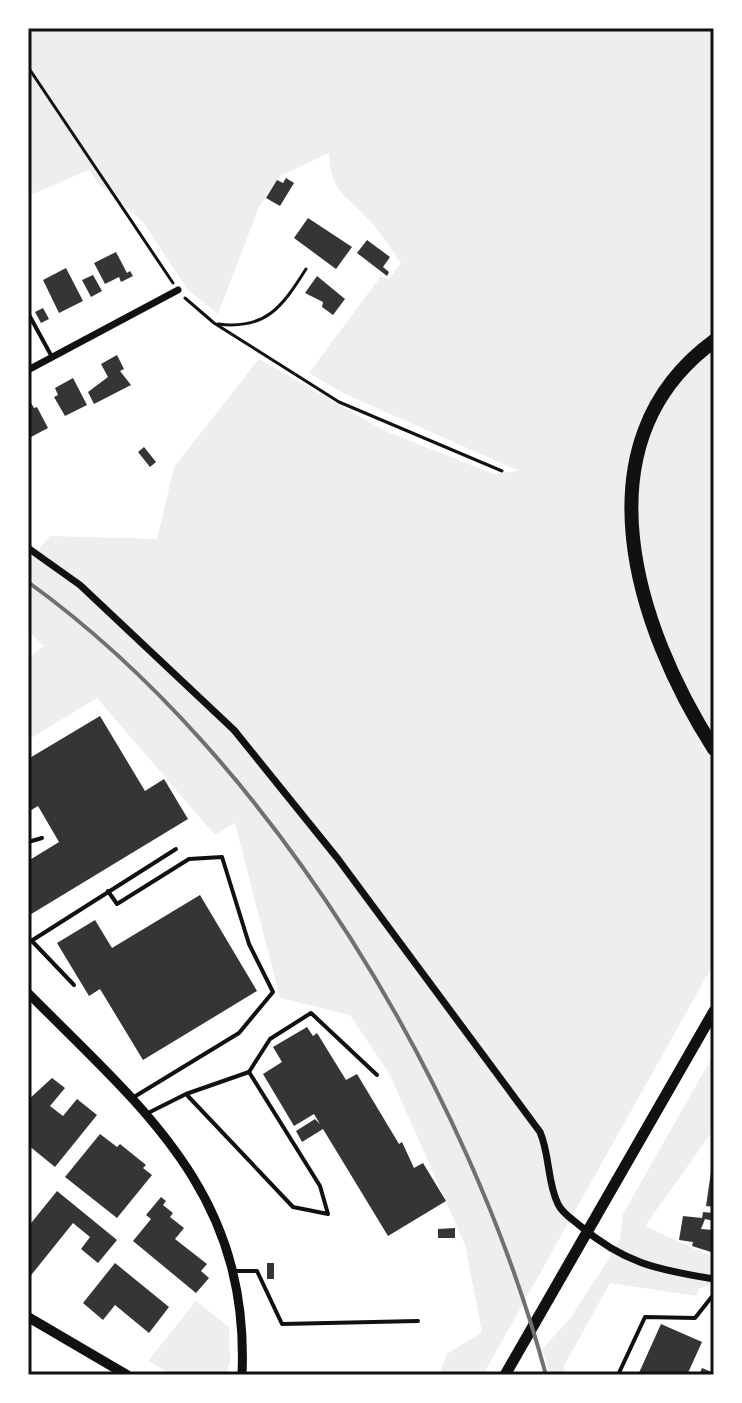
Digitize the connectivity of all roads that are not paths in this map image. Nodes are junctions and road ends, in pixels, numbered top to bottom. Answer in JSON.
{"nodes":[{"id":1,"x":178,"y":290,"type":"road end"},
{"id":2,"x":28,"y":313,"type":"edge"},
{"id":3,"x":714,"y":341,"type":"edge"},
{"id":4,"x":52,"y":357,"type":"junction"},
{"id":5,"x":28,"y":370,"type":"edge"},
{"id":6,"x":28,"y":548,"type":"edge"},
{"id":7,"x":714,"y":749,"type":"edge"},
{"id":8,"x":42,"y":838,"type":"dead end"},
{"id":9,"x":28,"y":842,"type":"edge"},
{"id":10,"x":176,"y":849,"type":"dead end"},
{"id":11,"x":108,"y":891,"type":"junction"},
{"id":12,"x":30,"y":942,"type":"edge"},
{"id":13,"x":74,"y":985,"type":"dead end"},
{"id":14,"x":28,"y":993,"type":"edge"},
{"id":15,"x":714,"y":1011,"type":"edge"},
{"id":16,"x":249,"y":1072,"type":"junction"},
{"id":17,"x":377,"y":1075,"type":"dead end"},
{"id":18,"x":186,"y":1094,"type":"junction"},
{"id":19,"x":134,"y":1097,"type":"junction"},
{"id":20,"x":148,"y":1113,"type":"junction"},
{"id":21,"x":586,"y":1231,"type":"junction"},
{"id":22,"x":232,"y":1272,"type":"junction"},
{"id":23,"x":714,"y":1279,"type":"edge"},
{"id":24,"x":714,"y":1294,"type":"edge"},
{"id":25,"x":28,"y":1317,"type":"edge"},
{"id":26,"x":418,"y":1321,"type":"dead end"},
{"id":27,"x":127,"y":1375,"type":"edge"},
{"id":28,"x":242,"y":1375,"type":"edge"},
{"id":29,"x":505,"y":1375,"type":"edge"},
{"id":30,"x":618,"y":1375,"type":"edge"}],
"edges":[{"from":1,"to":4,"type":"street"},
{"from":2,"to":4,"type":"lane"},
{"from":3,"to":7,"type":"highway"},
{"from":4,"to":5,"type":"street"},
{"from":6,"to":21,"type":"street"},
{"from":8,"to":9,"type":"lane"},
{"from":10,"to":11,"type":"lane"},
{"from":11,"to":12,"type":"lane"},
{"from":11,"to":19,"type":"lane"},
{"from":12,"to":13,"type":"lane"},
{"from":14,"to":19,"type":"street"},
{"from":15,"to":21,"type":"main road"},
{"from":16,"to":17,"type":"lane"},
{"from":16,"to":18,"type":"lane"},
{"from":16,"to":18,"type":"lane"},
{"from":18,"to":20,"type":"lane"},
{"from":19,"to":20,"type":"street"},
{"from":20,"to":22,"type":"street"},
{"from":21,"to":23,"type":"street"},
{"from":21,"to":29,"type":"main road"},
{"from":22,"to":26,"type":"lane"},
{"from":22,"to":28,"type":"street"},
{"from":24,"to":30,"type":"lane"},
{"from":25,"to":27,"type":"main road"}]}
